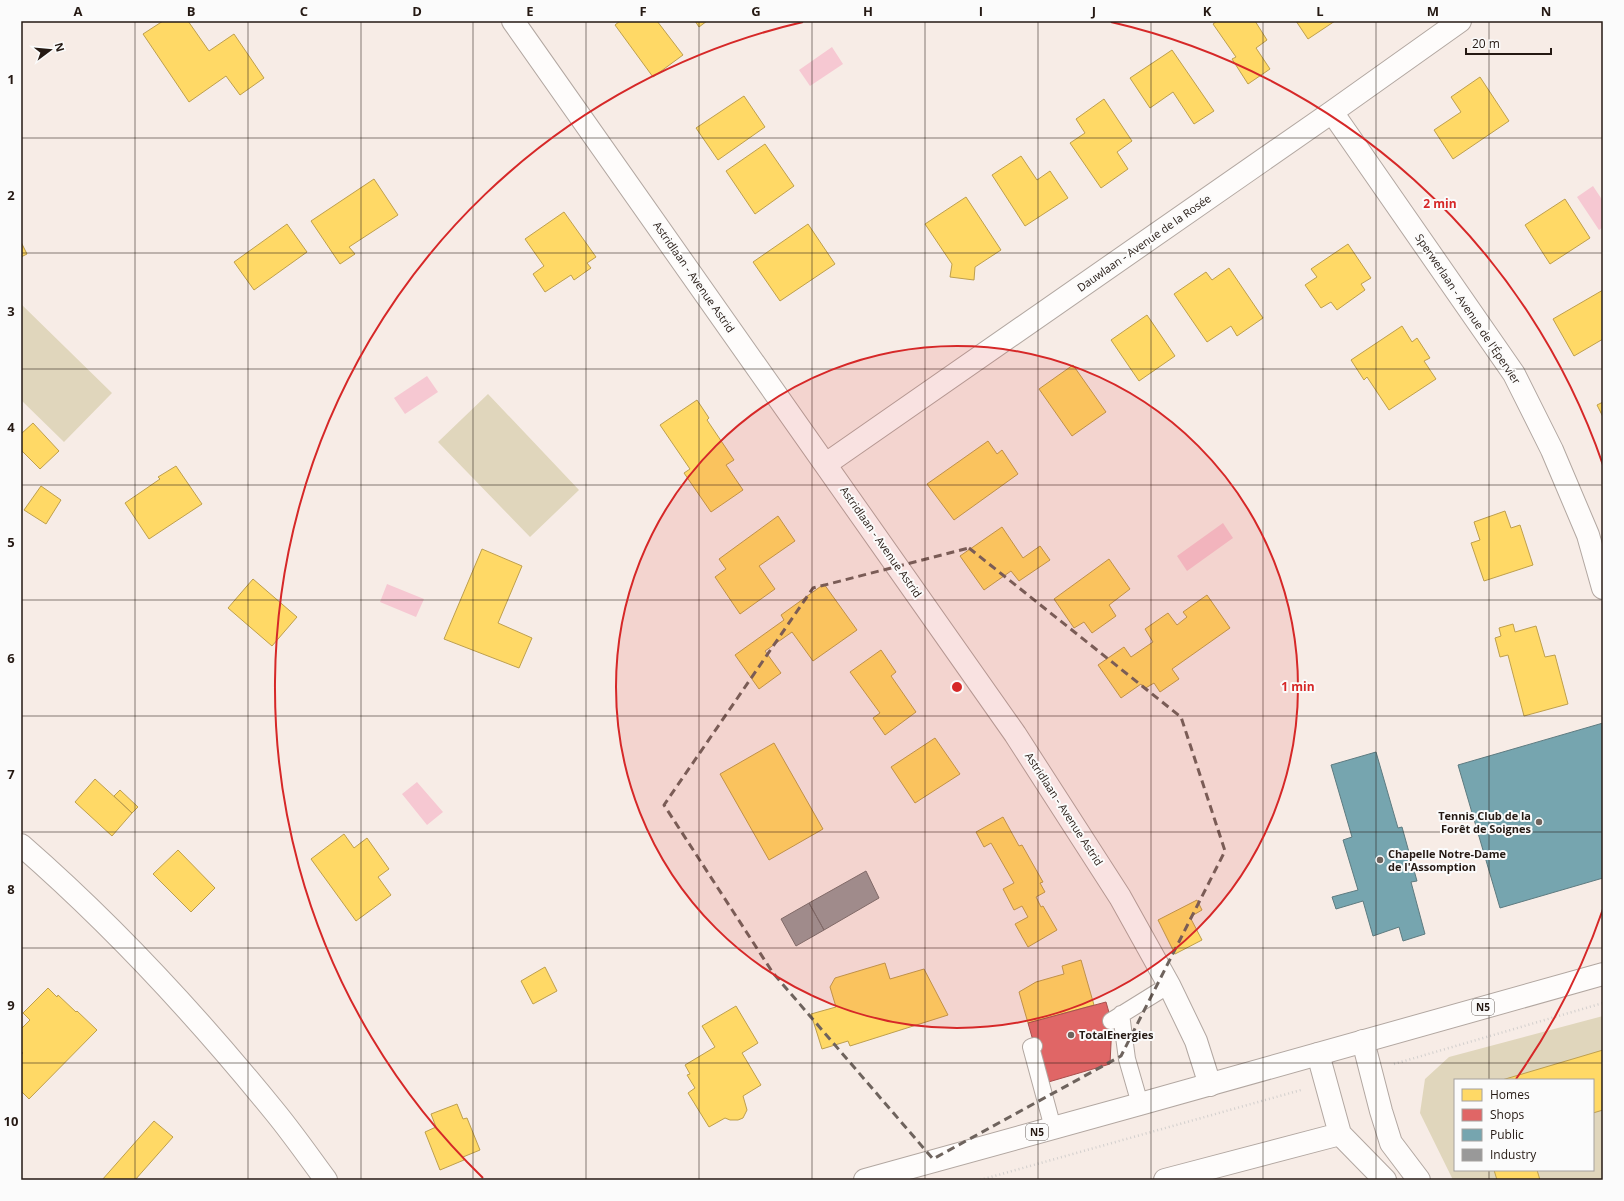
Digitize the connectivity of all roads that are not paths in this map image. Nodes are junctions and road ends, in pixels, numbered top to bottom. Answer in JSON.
{"nodes":[{"id":1,"x":1460,"y":21,"type":"edge"},
{"id":2,"x":521,"y":24,"type":"edge"},
{"id":3,"x":1332,"y":112,"type":"junction"},
{"id":4,"x":826,"y":464,"type":"junction"},
{"id":5,"x":1603,"y":588,"type":"edge"},
{"id":6,"x":21,"y":845,"type":"edge"},
{"id":7,"x":1603,"y":974,"type":"edge"},
{"id":8,"x":1169,"y":985,"type":"junction"},
{"id":9,"x":1363,"y":1041,"type":"junction"},
{"id":10,"x":1034,"y":1046,"type":"dead end"},
{"id":11,"x":1318,"y":1054,"type":"junction"},
{"id":12,"x":1210,"y":1085,"type":"junction"},
{"id":13,"x":1140,"y":1104,"type":"junction"},
{"id":14,"x":1053,"y":1128,"type":"junction"},
{"id":15,"x":1340,"y":1134,"type":"junction"},
{"id":16,"x":326,"y":1180,"type":"edge"},
{"id":17,"x":865,"y":1180,"type":"edge"},
{"id":18,"x":1165,"y":1180,"type":"edge"},
{"id":19,"x":1385,"y":1180,"type":"edge"},
{"id":20,"x":1419,"y":1180,"type":"edge"}],
"edges":[{"from":1,"to":3,"type":"street","name":"Dauwlaan - Avenue de la Rosée"},
{"from":2,"to":4,"type":"street","name":"Astridlaan - Avenue Astrid"},
{"from":3,"to":4,"type":"street","name":"Dauwlaan - Avenue de la Rosée"},
{"from":3,"to":5,"type":"street","name":"Sperwerlaan - Avenue de l'Épervier"},
{"from":4,"to":8,"type":"street","name":"Astridlaan - Avenue Astrid"},
{"from":6,"to":16,"type":"street"},
{"from":7,"to":9,"type":"street","number":"N5"},
{"from":8,"to":12,"type":"street","name":"Astridlaan - Avenue Astrid"},
{"from":8,"to":13,"type":"lane"},
{"from":9,"to":11,"type":"street","number":"N5"},
{"from":9,"to":20,"type":"street"},
{"from":10,"to":14,"type":"lane"},
{"from":11,"to":12,"type":"street","number":"N5"},
{"from":11,"to":15,"type":"street"},
{"from":12,"to":13,"type":"street","number":"N5"},
{"from":13,"to":14,"type":"street","number":"N5"},
{"from":14,"to":17,"type":"street","number":"N5"},
{"from":15,"to":18,"type":"street"},
{"from":15,"to":19,"type":"street"}]}
